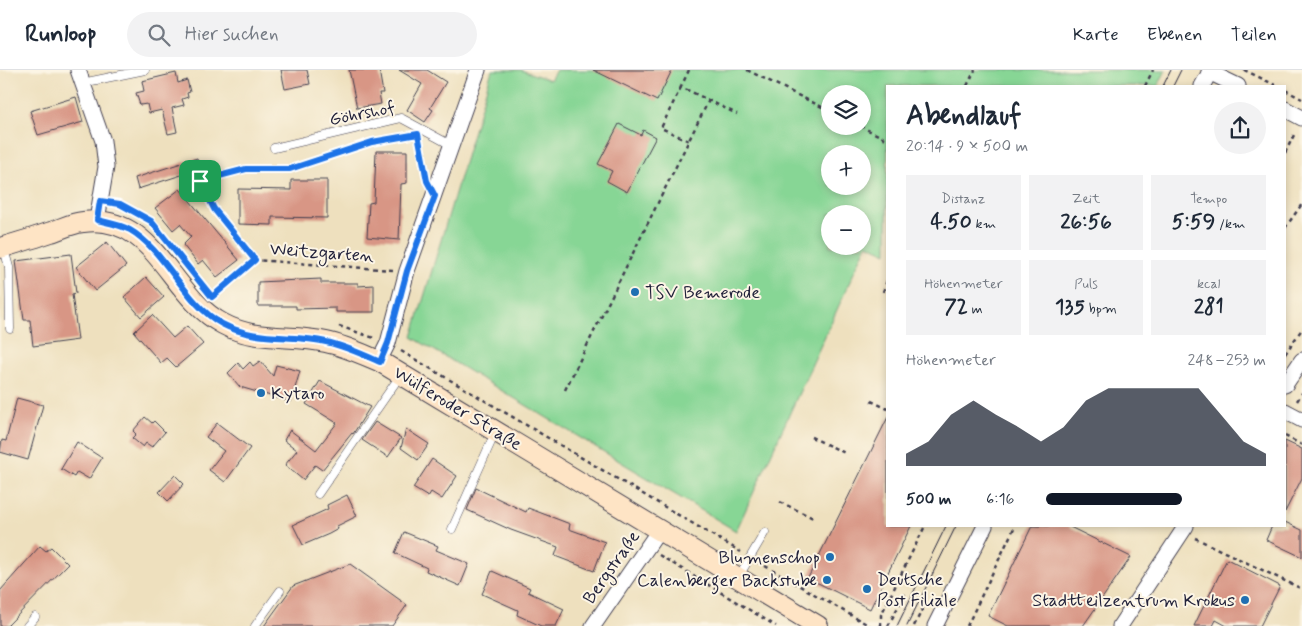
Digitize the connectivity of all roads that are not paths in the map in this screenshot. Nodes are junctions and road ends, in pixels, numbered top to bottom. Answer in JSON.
{"nodes":[{"id":1,"x":145,"y":70,"type":"edge"},
{"id":2,"x":478,"y":70,"type":"edge"},
{"id":3,"x":1210,"y":71,"type":"edge"},
{"id":4,"x":80,"y":76,"type":"edge"},
{"id":5,"x":1203,"y":85,"type":"edge"},
{"id":6,"x":1236,"y":85,"type":"edge"},
{"id":7,"x":1286,"y":110,"type":"edge"},
{"id":8,"x":1302,"y":118,"type":"edge"},
{"id":9,"x":451,"y":145,"type":"junction"},
{"id":10,"x":274,"y":148,"type":"dead end"},
{"id":11,"x":99,"y":211,"type":"junction"},
{"id":12,"x":2,"y":248,"type":"edge"},
{"id":13,"x":10,"y":329,"type":"dead end"},
{"id":14,"x":1302,"y":360,"type":"edge"},
{"id":15,"x":380,"y":362,"type":"junction"},
{"id":16,"x":401,"y":374,"type":"junction"},
{"id":17,"x":1286,"y":384,"type":"edge"},
{"id":18,"x":1286,"y":412,"type":"edge"},
{"id":19,"x":1302,"y":420,"type":"edge"},
{"id":20,"x":496,"y":431,"type":"junction"},
{"id":21,"x":318,"y":494,"type":"dead end"},
{"id":22,"x":984,"y":527,"type":"edge"},
{"id":23,"x":1179,"y":528,"type":"edge"},
{"id":24,"x":452,"y":529,"type":"dead end"},
{"id":25,"x":765,"y":532,"type":"dead end"},
{"id":26,"x":654,"y":537,"type":"junction"},
{"id":27,"x":738,"y":578,"type":"junction"},
{"id":28,"x":280,"y":591,"type":"dead end"},
{"id":29,"x":35,"y":617,"type":"dead end"},
{"id":30,"x":27,"y":626,"type":"edge"},
{"id":31,"x":255,"y":626,"type":"edge"},
{"id":32,"x":593,"y":626,"type":"edge"},
{"id":33,"x":818,"y":626,"type":"edge"},
{"id":34,"x":935,"y":626,"type":"edge"},
{"id":35,"x":1120,"y":626,"type":"edge"}],
"edges":[{"from":1,"to":4,"type":"lane"},
{"from":2,"to":9,"type":"street"},
{"from":3,"to":5,"type":"street"},
{"from":3,"to":6,"type":"street"},
{"from":4,"to":11,"type":"street"},
{"from":7,"to":8,"type":"street"},
{"from":9,"to":10,"type":"lane","name":"Göhrshof"},
{"from":9,"to":15,"type":"street"},
{"from":11,"to":12,"type":"main road"},
{"from":11,"to":15,"type":"main road","name":"Wülferoder Straße"},
{"from":12,"to":13,"type":"lane"},
{"from":14,"to":17,"type":"street"},
{"from":15,"to":16,"type":"main road","name":"Wülferoder Straße"},
{"from":16,"to":20,"type":"main road","name":"Wülferoder Straße"},
{"from":16,"to":21,"type":"lane"},
{"from":18,"to":19,"type":"street"},
{"from":20,"to":24,"type":"lane"},
{"from":20,"to":26,"type":"main road","name":"Wülferoder Straße"},
{"from":22,"to":34,"type":"street"},
{"from":23,"to":35,"type":"street"},
{"from":25,"to":27,"type":"lane"},
{"from":26,"to":27,"type":"main road","name":"Wülferoder Straße"},
{"from":26,"to":32,"type":"street","name":"Bergstraße"},
{"from":27,"to":33,"type":"main road","name":"Wülferoder Straße"},
{"from":28,"to":31,"type":"lane"},
{"from":29,"to":30,"type":"lane"}]}
